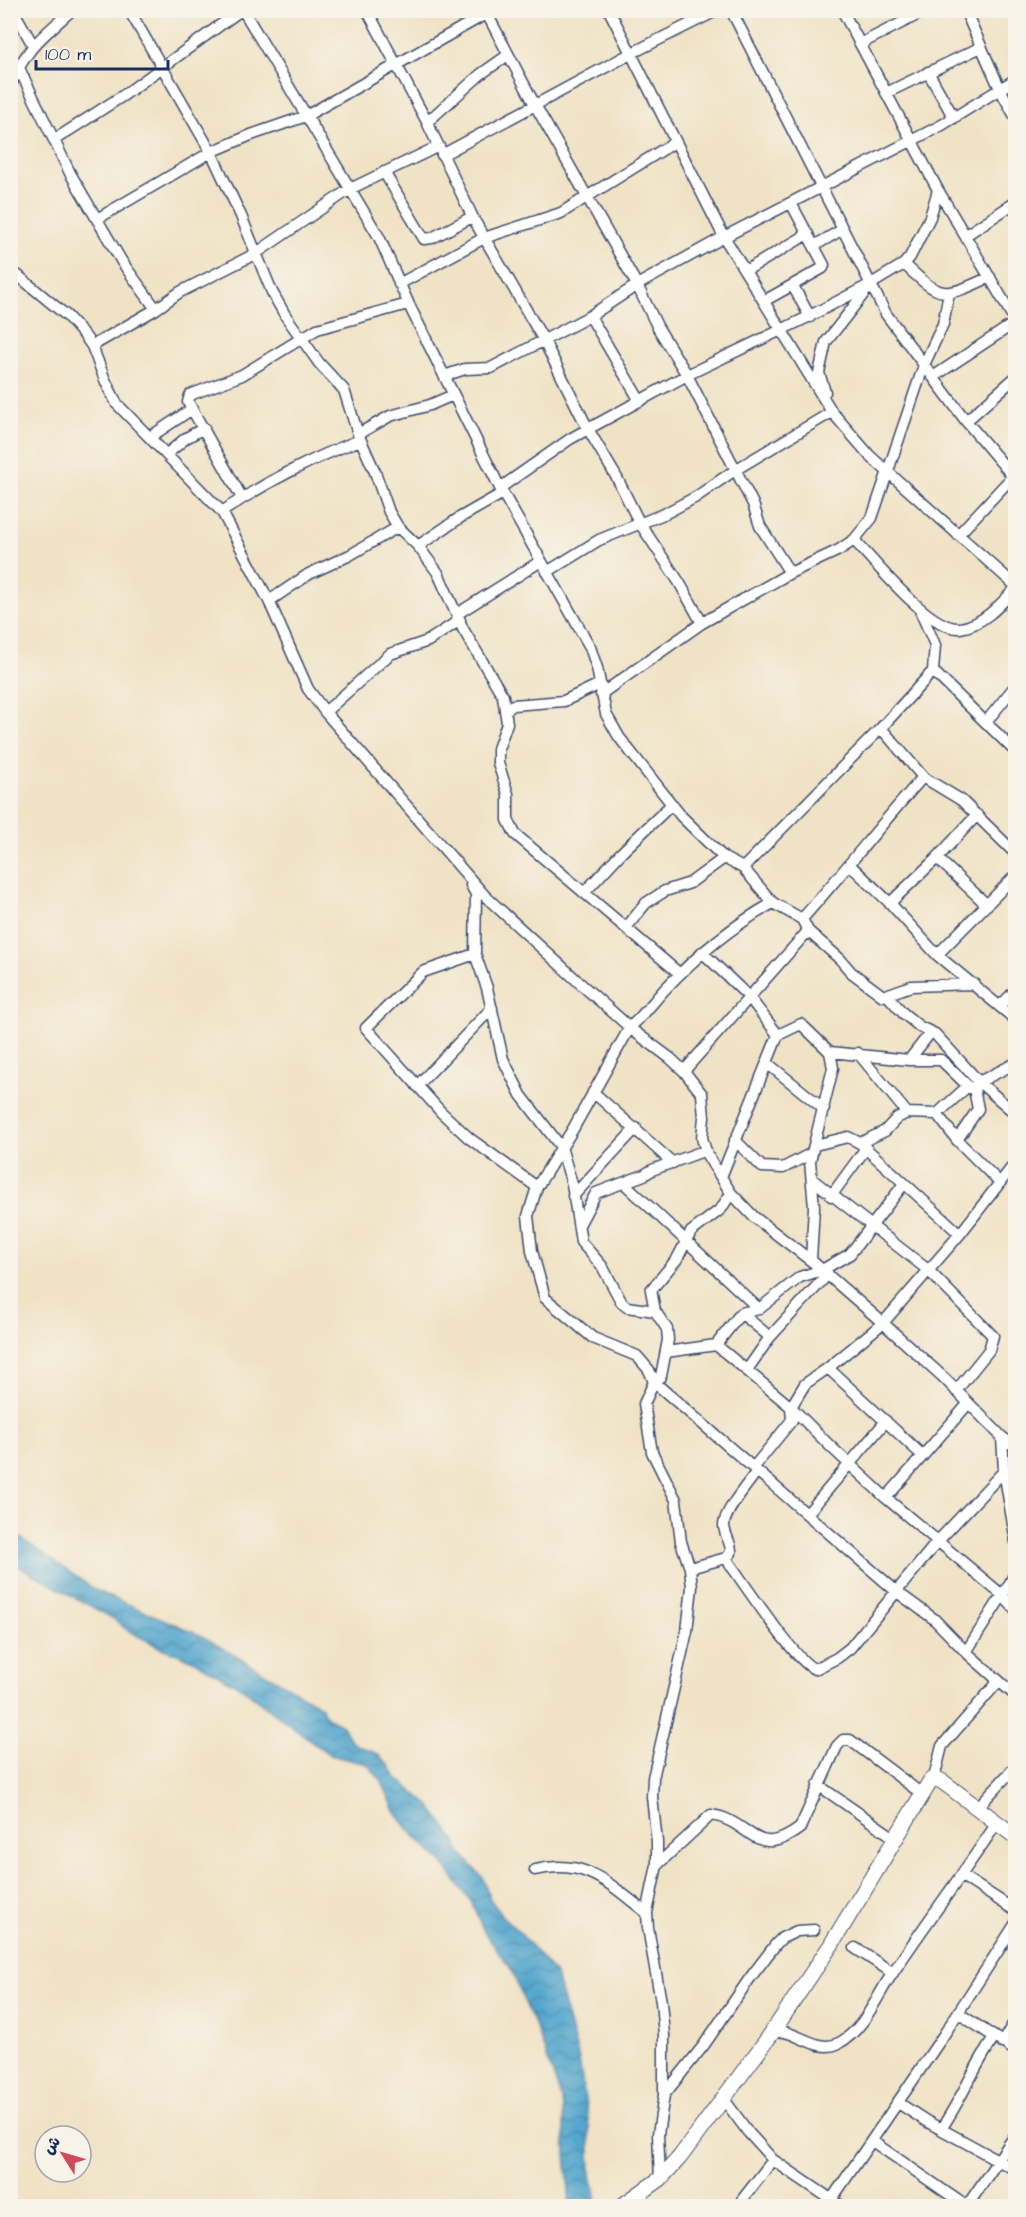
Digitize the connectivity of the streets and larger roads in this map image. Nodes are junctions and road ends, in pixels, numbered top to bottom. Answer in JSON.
{"nodes":[{"id":1,"x":13,"y":10,"type":"edge"},
{"id":2,"x":72,"y":10,"type":"edge"},
{"id":3,"x":129,"y":10,"type":"edge"},
{"id":4,"x":242,"y":10,"type":"edge"},
{"id":5,"x":367,"y":10,"type":"edge"},
{"id":6,"x":609,"y":10,"type":"edge"},
{"id":7,"x":717,"y":10,"type":"edge"},
{"id":8,"x":731,"y":10,"type":"edge"},
{"id":9,"x":842,"y":10,"type":"edge"},
{"id":10,"x":899,"y":10,"type":"edge"},
{"id":11,"x":927,"y":10,"type":"edge"},
{"id":12,"x":964,"y":10,"type":"edge"},
{"id":13,"x":488,"y":12,"type":"edge"},
{"id":14,"x":905,"y":21,"type":"junction"},
{"id":15,"x":860,"y":44,"type":"junction"},
{"id":16,"x":33,"y":45,"type":"junction"},
{"id":17,"x":981,"y":47,"type":"junction"},
{"id":18,"x":630,"y":54,"type":"junction"},
{"id":19,"x":508,"y":55,"type":"junction"},
{"id":20,"x":397,"y":63,"type":"junction"},
{"id":21,"x":18,"y":66,"type":"junction"},
{"id":22,"x":162,"y":66,"type":"junction"},
{"id":23,"x":928,"y":72,"type":"junction"},
{"id":24,"x":1016,"y":79,"type":"edge"},
{"id":25,"x":10,"y":87,"type":"edge"},
{"id":26,"x":1000,"y":89,"type":"junction"},
{"id":27,"x":886,"y":93,"type":"junction"},
{"id":28,"x":535,"y":105,"type":"junction"},
{"id":29,"x":306,"y":116,"type":"junction"},
{"id":30,"x":954,"y":118,"type":"junction"},
{"id":31,"x":1016,"y":118,"type":"edge"},
{"id":32,"x":427,"y":122,"type":"junction"},
{"id":33,"x":54,"y":140,"type":"junction"},
{"id":34,"x":912,"y":140,"type":"junction"},
{"id":35,"x":675,"y":142,"type":"junction"},
{"id":36,"x":440,"y":151,"type":"junction"},
{"id":37,"x":211,"y":152,"type":"junction"},
{"id":38,"x":384,"y":172,"type":"junction"},
{"id":39,"x":822,"y":187,"type":"junction"},
{"id":40,"x":350,"y":189,"type":"junction"},
{"id":41,"x":938,"y":190,"type":"junction"},
{"id":42,"x":589,"y":197,"type":"junction"},
{"id":43,"x":1016,"y":202,"type":"edge"},
{"id":44,"x":791,"y":203,"type":"junction"},
{"id":45,"x":472,"y":217,"type":"junction"},
{"id":46,"x":97,"y":219,"type":"junction"},
{"id":47,"x":843,"y":230,"type":"junction"},
{"id":48,"x":808,"y":234,"type":"junction"},
{"id":49,"x":966,"y":235,"type":"junction"},
{"id":50,"x":724,"y":237,"type":"junction"},
{"id":51,"x":484,"y":238,"type":"junction"},
{"id":52,"x":814,"y":246,"type":"junction"},
{"id":53,"x":255,"y":254,"type":"junction"},
{"id":54,"x":904,"y":264,"type":"junction"},
{"id":55,"x":10,"y":269,"type":"edge"},
{"id":56,"x":745,"y":271,"type":"junction"},
{"id":57,"x":990,"y":277,"type":"junction"},
{"id":58,"x":399,"y":284,"type":"junction"},
{"id":59,"x":871,"y":284,"type":"junction"},
{"id":60,"x":637,"y":285,"type":"junction"},
{"id":61,"x":793,"y":286,"type":"junction"},
{"id":62,"x":949,"y":293,"type":"junction"},
{"id":63,"x":764,"y":301,"type":"junction"},
{"id":64,"x":408,"y":303,"type":"junction"},
{"id":65,"x":156,"y":309,"type":"junction"},
{"id":66,"x":590,"y":316,"type":"junction"},
{"id":67,"x":810,"y":317,"type":"junction"},
{"id":68,"x":1015,"y":322,"type":"edge"},
{"id":69,"x":782,"y":330,"type":"junction"},
{"id":70,"x":300,"y":339,"type":"junction"},
{"id":71,"x":543,"y":339,"type":"junction"},
{"id":72,"x":92,"y":346,"type":"junction"},
{"id":73,"x":924,"y":365,"type":"junction"},
{"id":74,"x":687,"y":375,"type":"junction"},
{"id":75,"x":444,"y":376,"type":"junction"},
{"id":76,"x":933,"y":377,"type":"junction"},
{"id":77,"x":1016,"y":377,"type":"edge"},
{"id":78,"x":453,"y":394,"type":"junction"},
{"id":79,"x":640,"y":400,"type":"junction"},
{"id":80,"x":192,"y":409,"type":"junction"},
{"id":81,"x":832,"y":412,"type":"junction"},
{"id":82,"x":966,"y":421,"type":"junction"},
{"id":83,"x":204,"y":428,"type":"junction"},
{"id":84,"x":588,"y":429,"type":"junction"},
{"id":85,"x":150,"y":437,"type":"junction"},
{"id":86,"x":359,"y":437,"type":"junction"},
{"id":87,"x":167,"y":454,"type":"junction"},
{"id":88,"x":735,"y":470,"type":"junction"},
{"id":89,"x":888,"y":471,"type":"junction"},
{"id":90,"x":1014,"y":477,"type":"edge"},
{"id":91,"x":502,"y":490,"type":"junction"},
{"id":92,"x":242,"y":498,"type":"junction"},
{"id":93,"x":222,"y":512,"type":"junction"},
{"id":94,"x":639,"y":522,"type":"junction"},
{"id":95,"x":398,"y":527,"type":"junction"},
{"id":96,"x":958,"y":535,"type":"junction"},
{"id":97,"x":854,"y":540,"type":"junction"},
{"id":98,"x":418,"y":546,"type":"junction"},
{"id":99,"x":541,"y":561,"type":"junction"},
{"id":100,"x":547,"y":572,"type":"junction"},
{"id":101,"x":790,"y":573,"type":"junction"},
{"id":102,"x":1016,"y":587,"type":"edge"},
{"id":103,"x":269,"y":601,"type":"junction"},
{"id":104,"x":919,"y":608,"type":"junction"},
{"id":105,"x":459,"y":617,"type":"junction"},
{"id":106,"x":702,"y":623,"type":"junction"},
{"id":107,"x":933,"y":671,"type":"junction"},
{"id":108,"x":1016,"y":686,"type":"edge"},
{"id":109,"x":601,"y":689,"type":"junction"},
{"id":110,"x":505,"y":711,"type":"junction"},
{"id":111,"x":325,"y":712,"type":"junction"},
{"id":112,"x":986,"y":722,"type":"junction"},
{"id":113,"x":880,"y":728,"type":"junction"},
{"id":114,"x":1016,"y":752,"type":"edge"},
{"id":115,"x":923,"y":777,"type":"junction"},
{"id":116,"x":672,"y":804,"type":"junction"},
{"id":117,"x":977,"y":815,"type":"junction"},
{"id":118,"x":1016,"y":854,"type":"edge"},
{"id":119,"x":724,"y":858,"type":"junction"},
{"id":120,"x":937,"y":858,"type":"junction"},
{"id":121,"x":850,"y":865,"type":"junction"},
{"id":122,"x":743,"y":868,"type":"junction"},
{"id":123,"x":461,"y":869,"type":"junction"},
{"id":124,"x":1016,"y":876,"type":"edge"},
{"id":125,"x":585,"y":893,"type":"junction"},
{"id":126,"x":773,"y":903,"type":"junction"},
{"id":127,"x":890,"y":903,"type":"junction"},
{"id":128,"x":987,"y":905,"type":"junction"},
{"id":129,"x":802,"y":919,"type":"junction"},
{"id":130,"x":626,"y":928,"type":"junction"},
{"id":131,"x":808,"y":931,"type":"junction"},
{"id":132,"x":702,"y":952,"type":"junction"},
{"id":133,"x":475,"y":954,"type":"junction"},
{"id":134,"x":937,"y":955,"type":"junction"},
{"id":135,"x":680,"y":974,"type":"junction"},
{"id":136,"x":974,"y":984,"type":"junction"},
{"id":137,"x":1016,"y":990,"type":"edge"},
{"id":138,"x":888,"y":996,"type":"junction"},
{"id":139,"x":749,"y":997,"type":"junction"},
{"id":140,"x":1000,"y":1006,"type":"junction"},
{"id":141,"x":492,"y":1008,"type":"junction"},
{"id":142,"x":1016,"y":1020,"type":"edge"},
{"id":143,"x":630,"y":1027,"type":"junction"},
{"id":144,"x":931,"y":1032,"type":"junction"},
{"id":145,"x":778,"y":1035,"type":"junction"},
{"id":146,"x":951,"y":1051,"type":"junction"},
{"id":147,"x":830,"y":1052,"type":"junction"},
{"id":148,"x":858,"y":1053,"type":"junction"},
{"id":149,"x":909,"y":1060,"type":"junction"},
{"id":150,"x":941,"y":1060,"type":"junction"},
{"id":151,"x":767,"y":1063,"type":"junction"},
{"id":152,"x":1016,"y":1063,"type":"edge"},
{"id":153,"x":684,"y":1071,"type":"junction"},
{"id":154,"x":417,"y":1086,"type":"junction"},
{"id":155,"x":974,"y":1086,"type":"junction"},
{"id":156,"x":594,"y":1092,"type":"junction"},
{"id":157,"x":824,"y":1109,"type":"junction"},
{"id":158,"x":906,"y":1113,"type":"junction"},
{"id":159,"x":938,"y":1114,"type":"junction"},
{"id":160,"x":1016,"y":1114,"type":"edge"},
{"id":161,"x":636,"y":1128,"type":"junction"},
{"id":162,"x":735,"y":1140,"type":"junction"},
{"id":163,"x":957,"y":1140,"type":"junction"},
{"id":164,"x":863,"y":1146,"type":"junction"},
{"id":165,"x":561,"y":1147,"type":"junction"},
{"id":166,"x":814,"y":1149,"type":"junction"},
{"id":167,"x":706,"y":1150,"type":"junction"},
{"id":168,"x":1016,"y":1162,"type":"edge"},
{"id":169,"x":673,"y":1163,"type":"junction"},
{"id":170,"x":721,"y":1177,"type":"junction"},
{"id":171,"x":813,"y":1180,"type":"junction"},
{"id":172,"x":624,"y":1183,"type":"junction"},
{"id":173,"x":1000,"y":1183,"type":"junction"},
{"id":174,"x":903,"y":1185,"type":"junction"},
{"id":175,"x":537,"y":1187,"type":"junction"},
{"id":176,"x":731,"y":1193,"type":"junction"},
{"id":177,"x":573,"y":1196,"type":"junction"},
{"id":178,"x":831,"y":1196,"type":"junction"},
{"id":179,"x":579,"y":1225,"type":"junction"},
{"id":180,"x":873,"y":1227,"type":"junction"},
{"id":181,"x":960,"y":1234,"type":"junction"},
{"id":182,"x":686,"y":1240,"type":"junction"},
{"id":183,"x":811,"y":1260,"type":"junction"},
{"id":184,"x":928,"y":1270,"type":"junction"},
{"id":185,"x":825,"y":1272,"type":"junction"},
{"id":186,"x":759,"y":1309,"type":"junction"},
{"id":187,"x":655,"y":1311,"type":"junction"},
{"id":188,"x":741,"y":1313,"type":"junction"},
{"id":189,"x":883,"y":1323,"type":"junction"},
{"id":190,"x":770,"y":1337,"type":"junction"},
{"id":191,"x":716,"y":1345,"type":"junction"},
{"id":192,"x":666,"y":1352,"type":"junction"},
{"id":193,"x":828,"y":1368,"type":"junction"},
{"id":194,"x":747,"y":1370,"type":"junction"},
{"id":195,"x":654,"y":1382,"type":"junction"},
{"id":196,"x":956,"y":1391,"type":"junction"},
{"id":197,"x":968,"y":1404,"type":"junction"},
{"id":198,"x":791,"y":1407,"type":"junction"},
{"id":199,"x":886,"y":1421,"type":"junction"},
{"id":200,"x":1002,"y":1437,"type":"junction"},
{"id":201,"x":1016,"y":1447,"type":"edge"},
{"id":202,"x":923,"y":1456,"type":"junction"},
{"id":203,"x":849,"y":1464,"type":"junction"},
{"id":204,"x":755,"y":1469,"type":"junction"},
{"id":205,"x":1004,"y":1471,"type":"junction"},
{"id":206,"x":886,"y":1498,"type":"junction"},
{"id":207,"x":807,"y":1514,"type":"junction"},
{"id":208,"x":938,"y":1541,"type":"junction"},
{"id":209,"x":1016,"y":1542,"type":"edge"},
{"id":210,"x":726,"y":1558,"type":"junction"},
{"id":211,"x":690,"y":1568,"type":"junction"},
{"id":212,"x":1016,"y":1571,"type":"edge"},
{"id":213,"x":897,"y":1592,"type":"junction"},
{"id":214,"x":1001,"y":1594,"type":"junction"},
{"id":215,"x":1016,"y":1610,"type":"edge"},
{"id":216,"x":966,"y":1652,"type":"junction"},
{"id":217,"x":998,"y":1682,"type":"junction"},
{"id":218,"x":1016,"y":1696,"type":"edge"},
{"id":219,"x":1016,"y":1766,"type":"edge"},
{"id":220,"x":934,"y":1778,"type":"junction"},
{"id":221,"x":818,"y":1785,"type":"junction"},
{"id":222,"x":922,"y":1794,"type":"junction"},
{"id":223,"x":977,"y":1808,"type":"junction"},
{"id":224,"x":997,"y":1823,"type":"junction"},
{"id":225,"x":1016,"y":1837,"type":"edge"},
{"id":226,"x":896,"y":1839,"type":"junction"},
{"id":227,"x":657,"y":1865,"type":"junction"},
{"id":228,"x":535,"y":1870,"type":"dead end"},
{"id":229,"x":962,"y":1876,"type":"junction"},
{"id":230,"x":1016,"y":1911,"type":"edge"},
{"id":231,"x":647,"y":1913,"type":"junction"},
{"id":232,"x":1016,"y":1923,"type":"edge"},
{"id":233,"x":814,"y":1930,"type":"dead end"},
{"id":234,"x":855,"y":1948,"type":"dead end"},
{"id":235,"x":893,"y":1973,"type":"junction"},
{"id":236,"x":958,"y":2013,"type":"junction"},
{"id":237,"x":1016,"y":2019,"type":"edge"},
{"id":238,"x":769,"y":2037,"type":"junction"},
{"id":239,"x":998,"y":2040,"type":"junction"},
{"id":240,"x":1016,"y":2051,"type":"edge"},
{"id":241,"x":664,"y":2095,"type":"junction"},
{"id":242,"x":723,"y":2098,"type":"junction"},
{"id":243,"x":897,"y":2102,"type":"junction"},
{"id":244,"x":941,"y":2129,"type":"junction"},
{"id":245,"x":1016,"y":2134,"type":"edge"},
{"id":246,"x":872,"y":2141,"type":"junction"},
{"id":247,"x":773,"y":2160,"type":"junction"},
{"id":248,"x":998,"y":2160,"type":"junction"},
{"id":249,"x":1016,"y":2170,"type":"edge"},
{"id":250,"x":660,"y":2179,"type":"junction"},
{"id":251,"x":833,"y":2204,"type":"edge"},
{"id":252,"x":622,"y":2206,"type":"edge"},
{"id":253,"x":740,"y":2206,"type":"edge"},
{"id":254,"x":967,"y":2206,"type":"edge"}],
"edges":[{"from":1,"to":16,"type":"street"},
{"from":2,"to":16,"type":"street"},
{"from":3,"to":22,"type":"street"},
{"from":4,"to":22,"type":"street"},
{"from":4,"to":29,"type":"street"},
{"from":5,"to":20,"type":"street"},
{"from":6,"to":18,"type":"street"},
{"from":7,"to":18,"type":"street"},
{"from":8,"to":39,"type":"street"},
{"from":9,"to":15,"type":"street"},
{"from":10,"to":14,"type":"street"},
{"from":11,"to":14,"type":"street"},
{"from":12,"to":17,"type":"street"},
{"from":13,"to":19,"type":"street"},
{"from":13,"to":20,"type":"street"},
{"from":14,"to":15,"type":"street"},
{"from":15,"to":27,"type":"street"},
{"from":16,"to":21,"type":"street"},
{"from":17,"to":23,"type":"street"},
{"from":17,"to":26,"type":"street"},
{"from":18,"to":28,"type":"street"},
{"from":18,"to":35,"type":"street"},
{"from":19,"to":28,"type":"street"},
{"from":19,"to":32,"type":"street"},
{"from":20,"to":29,"type":"street"},
{"from":20,"to":32,"type":"street"},
{"from":21,"to":25,"type":"street"},
{"from":21,"to":33,"type":"street"},
{"from":22,"to":33,"type":"street"},
{"from":22,"to":37,"type":"street"},
{"from":23,"to":27,"type":"street"},
{"from":23,"to":30,"type":"street"},
{"from":24,"to":26,"type":"street"},
{"from":26,"to":30,"type":"street"},
{"from":26,"to":31,"type":"street"},
{"from":27,"to":34,"type":"street"},
{"from":28,"to":36,"type":"street"},
{"from":28,"to":42,"type":"street"},
{"from":29,"to":37,"type":"street"},
{"from":29,"to":40,"type":"street"},
{"from":30,"to":34,"type":"street"},
{"from":32,"to":36,"type":"street"},
{"from":33,"to":46,"type":"street"},
{"from":34,"to":39,"type":"street"},
{"from":34,"to":41,"type":"street"},
{"from":35,"to":42,"type":"street"},
{"from":35,"to":50,"type":"street"},
{"from":36,"to":38,"type":"street"},
{"from":36,"to":45,"type":"street"},
{"from":37,"to":46,"type":"street"},
{"from":37,"to":53,"type":"street"},
{"from":38,"to":40,"type":"street"},
{"from":38,"to":45,"type":"street"},
{"from":39,"to":44,"type":"street"},
{"from":39,"to":47,"type":"street"},
{"from":40,"to":53,"type":"street"},
{"from":40,"to":58,"type":"street"},
{"from":41,"to":49,"type":"street"},
{"from":41,"to":54,"type":"street"},
{"from":42,"to":51,"type":"street"},
{"from":42,"to":60,"type":"street"},
{"from":43,"to":49,"type":"street"},
{"from":44,"to":48,"type":"street"},
{"from":44,"to":50,"type":"street"},
{"from":45,"to":51,"type":"street"},
{"from":46,"to":65,"type":"street"},
{"from":47,"to":52,"type":"street"},
{"from":47,"to":59,"type":"street"},
{"from":48,"to":52,"type":"street"},
{"from":48,"to":56,"type":"street"},
{"from":49,"to":57,"type":"street"},
{"from":50,"to":56,"type":"street"},
{"from":50,"to":60,"type":"street"},
{"from":51,"to":58,"type":"street"},
{"from":51,"to":71,"type":"street"},
{"from":52,"to":61,"type":"street"},
{"from":53,"to":65,"type":"street"},
{"from":53,"to":70,"type":"street"},
{"from":54,"to":59,"type":"street"},
{"from":54,"to":62,"type":"street"},
{"from":55,"to":72,"type":"street"},
{"from":56,"to":63,"type":"street"},
{"from":57,"to":62,"type":"street"},
{"from":57,"to":68,"type":"street"},
{"from":58,"to":64,"type":"street"},
{"from":59,"to":67,"type":"street"},
{"from":59,"to":73,"type":"street"},
{"from":59,"to":81,"type":"street"},
{"from":60,"to":66,"type":"street"},
{"from":60,"to":74,"type":"street"},
{"from":61,"to":63,"type":"street"},
{"from":61,"to":67,"type":"street"},
{"from":62,"to":73,"type":"street"},
{"from":63,"to":69,"type":"street"},
{"from":64,"to":70,"type":"street"},
{"from":64,"to":75,"type":"street"},
{"from":65,"to":72,"type":"street"},
{"from":66,"to":71,"type":"street"},
{"from":66,"to":79,"type":"street"},
{"from":67,"to":69,"type":"street"},
{"from":68,"to":76,"type":"street"},
{"from":69,"to":74,"type":"street"},
{"from":69,"to":81,"type":"street"},
{"from":70,"to":80,"type":"street"},
{"from":70,"to":86,"type":"street"},
{"from":71,"to":75,"type":"street"},
{"from":71,"to":84,"type":"street"},
{"from":72,"to":85,"type":"street"},
{"from":73,"to":76,"type":"street"},
{"from":73,"to":89,"type":"street"},
{"from":74,"to":79,"type":"street"},
{"from":74,"to":88,"type":"street"},
{"from":75,"to":78,"type":"street"},
{"from":76,"to":82,"type":"street"},
{"from":77,"to":82,"type":"street"},
{"from":78,"to":86,"type":"street"},
{"from":78,"to":91,"type":"street"},
{"from":79,"to":84,"type":"street"},
{"from":80,"to":83,"type":"street"},
{"from":80,"to":85,"type":"street"},
{"from":81,"to":88,"type":"street"},
{"from":81,"to":89,"type":"street"},
{"from":82,"to":90,"type":"street"},
{"from":83,"to":87,"type":"street"},
{"from":83,"to":92,"type":"street"},
{"from":84,"to":91,"type":"street"},
{"from":84,"to":94,"type":"street"},
{"from":85,"to":87,"type":"street"},
{"from":86,"to":92,"type":"street"},
{"from":86,"to":95,"type":"street"},
{"from":87,"to":93,"type":"street"},
{"from":88,"to":94,"type":"street"},
{"from":88,"to":101,"type":"street"},
{"from":89,"to":96,"type":"street"},
{"from":89,"to":97,"type":"street"},
{"from":90,"to":96,"type":"street"},
{"from":91,"to":98,"type":"street"},
{"from":91,"to":99,"type":"street"},
{"from":92,"to":93,"type":"street"},
{"from":93,"to":103,"type":"street"},
{"from":94,"to":100,"type":"street"},
{"from":94,"to":106,"type":"street"},
{"from":95,"to":98,"type":"street"},
{"from":95,"to":103,"type":"street"},
{"from":96,"to":102,"type":"street"},
{"from":97,"to":101,"type":"street"},
{"from":97,"to":104,"type":"street"},
{"from":98,"to":105,"type":"street"},
{"from":99,"to":100,"type":"street"},
{"from":99,"to":105,"type":"street"},
{"from":100,"to":109,"type":"street"},
{"from":101,"to":106,"type":"street"},
{"from":102,"to":104,"type":"street"},
{"from":103,"to":111,"type":"street"},
{"from":104,"to":107,"type":"street"},
{"from":105,"to":110,"type":"street"},
{"from":105,"to":111,"type":"street"},
{"from":106,"to":109,"type":"street"},
{"from":107,"to":112,"type":"street"},
{"from":107,"to":113,"type":"street"},
{"from":108,"to":112,"type":"street"},
{"from":109,"to":110,"type":"street"},
{"from":109,"to":116,"type":"street"},
{"from":110,"to":125,"type":"street"},
{"from":111,"to":123,"type":"street"},
{"from":112,"to":114,"type":"street"},
{"from":113,"to":115,"type":"street"},
{"from":113,"to":122,"type":"street"},
{"from":115,"to":117,"type":"street"},
{"from":115,"to":121,"type":"street"},
{"from":116,"to":119,"type":"street"},
{"from":116,"to":125,"type":"street"},
{"from":117,"to":118,"type":"street"},
{"from":117,"to":120,"type":"street"},
{"from":119,"to":122,"type":"street"},
{"from":119,"to":130,"type":"street"},
{"from":120,"to":127,"type":"street"},
{"from":120,"to":128,"type":"street"},
{"from":121,"to":127,"type":"street"},
{"from":121,"to":129,"type":"street"},
{"from":122,"to":126,"type":"street"},
{"from":123,"to":133,"type":"street"},
{"from":123,"to":143,"type":"street"},
{"from":124,"to":128,"type":"street"},
{"from":125,"to":130,"type":"street"},
{"from":126,"to":129,"type":"street"},
{"from":126,"to":132,"type":"street"},
{"from":127,"to":134,"type":"street"},
{"from":128,"to":134,"type":"street"},
{"from":129,"to":131,"type":"street"},
{"from":130,"to":135,"type":"street"},
{"from":131,"to":138,"type":"street"},
{"from":131,"to":139,"type":"street"},
{"from":132,"to":135,"type":"street"},
{"from":132,"to":139,"type":"street"},
{"from":133,"to":141,"type":"street"},
{"from":133,"to":154,"type":"street"},
{"from":134,"to":136,"type":"street"},
{"from":135,"to":143,"type":"street"},
{"from":136,"to":138,"type":"street"},
{"from":136,"to":140,"type":"street"},
{"from":137,"to":140,"type":"street"},
{"from":138,"to":144,"type":"street"},
{"from":139,"to":145,"type":"street"},
{"from":139,"to":153,"type":"street"},
{"from":140,"to":142,"type":"street"},
{"from":141,"to":154,"type":"street"},
{"from":141,"to":165,"type":"street"},
{"from":143,"to":153,"type":"street"},
{"from":143,"to":156,"type":"street"},
{"from":144,"to":146,"type":"street"},
{"from":144,"to":149,"type":"street"},
{"from":145,"to":147,"type":"street"},
{"from":145,"to":151,"type":"street"},
{"from":146,"to":150,"type":"street"},
{"from":146,"to":155,"type":"street"},
{"from":147,"to":148,"type":"street"},
{"from":147,"to":157,"type":"street"},
{"from":148,"to":149,"type":"street"},
{"from":148,"to":158,"type":"street"},
{"from":149,"to":150,"type":"street"},
{"from":150,"to":155,"type":"street"},
{"from":151,"to":157,"type":"street"},
{"from":151,"to":162,"type":"street"},
{"from":152,"to":155,"type":"street"},
{"from":153,"to":167,"type":"street"},
{"from":154,"to":175,"type":"street"},
{"from":155,"to":159,"type":"street"},
{"from":155,"to":160,"type":"street"},
{"from":155,"to":163,"type":"street"},
{"from":156,"to":161,"type":"street"},
{"from":156,"to":165,"type":"street"},
{"from":157,"to":166,"type":"street"},
{"from":158,"to":159,"type":"street"},
{"from":158,"to":164,"type":"street"},
{"from":159,"to":163,"type":"street"},
{"from":161,"to":169,"type":"street"},
{"from":161,"to":177,"type":"street"},
{"from":162,"to":166,"type":"street"},
{"from":162,"to":170,"type":"street"},
{"from":163,"to":173,"type":"street"},
{"from":164,"to":166,"type":"street"},
{"from":164,"to":174,"type":"street"},
{"from":164,"to":178,"type":"street"},
{"from":165,"to":175,"type":"street"},
{"from":165,"to":177,"type":"street"},
{"from":166,"to":171,"type":"street"},
{"from":167,"to":169,"type":"street"},
{"from":167,"to":170,"type":"street"},
{"from":168,"to":173,"type":"street"},
{"from":169,"to":172,"type":"street"},
{"from":170,"to":176,"type":"street"},
{"from":171,"to":178,"type":"street"},
{"from":171,"to":183,"type":"street"},
{"from":172,"to":179,"type":"street"},
{"from":172,"to":182,"type":"street"},
{"from":173,"to":181,"type":"street"},
{"from":174,"to":180,"type":"street"},
{"from":174,"to":181,"type":"street"},
{"from":175,"to":195,"type":"street"},
{"from":176,"to":182,"type":"street"},
{"from":176,"to":183,"type":"street"},
{"from":177,"to":179,"type":"street"},
{"from":178,"to":180,"type":"street"},
{"from":179,"to":187,"type":"street"},
{"from":180,"to":184,"type":"street"},
{"from":180,"to":185,"type":"street"},
{"from":181,"to":184,"type":"street"},
{"from":182,"to":186,"type":"street"},
{"from":182,"to":187,"type":"street"},
{"from":183,"to":185,"type":"street"},
{"from":184,"to":189,"type":"street"},
{"from":184,"to":196,"type":"street"},
{"from":185,"to":186,"type":"street"},
{"from":185,"to":189,"type":"street"},
{"from":185,"to":190,"type":"street"},
{"from":186,"to":188,"type":"street"},
{"from":187,"to":192,"type":"street"},
{"from":188,"to":190,"type":"street"},
{"from":188,"to":191,"type":"street"},
{"from":189,"to":193,"type":"street"},
{"from":189,"to":196,"type":"street"},
{"from":190,"to":194,"type":"street"},
{"from":191,"to":192,"type":"street"},
{"from":191,"to":194,"type":"street"},
{"from":192,"to":195,"type":"street"},
{"from":193,"to":198,"type":"street"},
{"from":193,"to":199,"type":"street"},
{"from":194,"to":198,"type":"street"},
{"from":195,"to":204,"type":"street"},
{"from":195,"to":211,"type":"street"},
{"from":196,"to":197,"type":"street"},
{"from":197,"to":200,"type":"street"},
{"from":197,"to":202,"type":"street"},
{"from":198,"to":203,"type":"street"},
{"from":198,"to":204,"type":"street"},
{"from":199,"to":202,"type":"street"},
{"from":199,"to":203,"type":"street"},
{"from":200,"to":201,"type":"street"},
{"from":200,"to":205,"type":"street"},
{"from":202,"to":206,"type":"street"},
{"from":203,"to":206,"type":"street"},
{"from":203,"to":207,"type":"street"},
{"from":204,"to":207,"type":"street"},
{"from":204,"to":210,"type":"street"},
{"from":205,"to":208,"type":"street"},
{"from":205,"to":209,"type":"street"},
{"from":206,"to":208,"type":"street"},
{"from":207,"to":213,"type":"street"},
{"from":208,"to":213,"type":"street"},
{"from":208,"to":214,"type":"street"},
{"from":210,"to":211,"type":"street"},
{"from":210,"to":213,"type":"street"},
{"from":211,"to":227,"type":"street"},
{"from":212,"to":214,"type":"street"},
{"from":213,"to":216,"type":"street"},
{"from":214,"to":215,"type":"street"},
{"from":214,"to":216,"type":"street"},
{"from":216,"to":217,"type":"street"},
{"from":217,"to":218,"type":"street"},
{"from":217,"to":220,"type":"street"},
{"from":219,"to":223,"type":"street"},
{"from":220,"to":222,"type":"street"},
{"from":220,"to":223,"type":"street"},
{"from":221,"to":222,"type":"street"},
{"from":221,"to":226,"type":"street"},
{"from":221,"to":227,"type":"street"},
{"from":222,"to":226,"type":"street"},
{"from":223,"to":224,"type":"street"},
{"from":224,"to":225,"type":"street"},
{"from":224,"to":229,"type":"street"},
{"from":226,"to":238,"type":"street"},
{"from":227,"to":231,"type":"street"},
{"from":228,"to":231,"type":"street"},
{"from":229,"to":230,"type":"street"},
{"from":229,"to":235,"type":"street"},
{"from":231,"to":241,"type":"street"},
{"from":232,"to":236,"type":"street"},
{"from":233,"to":241,"type":"street"},
{"from":234,"to":235,"type":"street"},
{"from":235,"to":238,"type":"street"},
{"from":236,"to":239,"type":"street"},
{"from":236,"to":243,"type":"street"},
{"from":237,"to":239,"type":"street"},
{"from":238,"to":242,"type":"street"},
{"from":239,"to":240,"type":"street"},
{"from":239,"to":244,"type":"street"},
{"from":241,"to":250,"type":"street"},
{"from":242,"to":247,"type":"street"},
{"from":242,"to":250,"type":"street"},
{"from":243,"to":244,"type":"street"},
{"from":243,"to":246,"type":"street"},
{"from":244,"to":248,"type":"street"},
{"from":245,"to":248,"type":"street"},
{"from":246,"to":251,"type":"street"},
{"from":246,"to":254,"type":"street"},
{"from":247,"to":251,"type":"street"},
{"from":247,"to":253,"type":"street"},
{"from":248,"to":249,"type":"street"},
{"from":248,"to":254,"type":"street"},
{"from":250,"to":252,"type":"street"}]}
